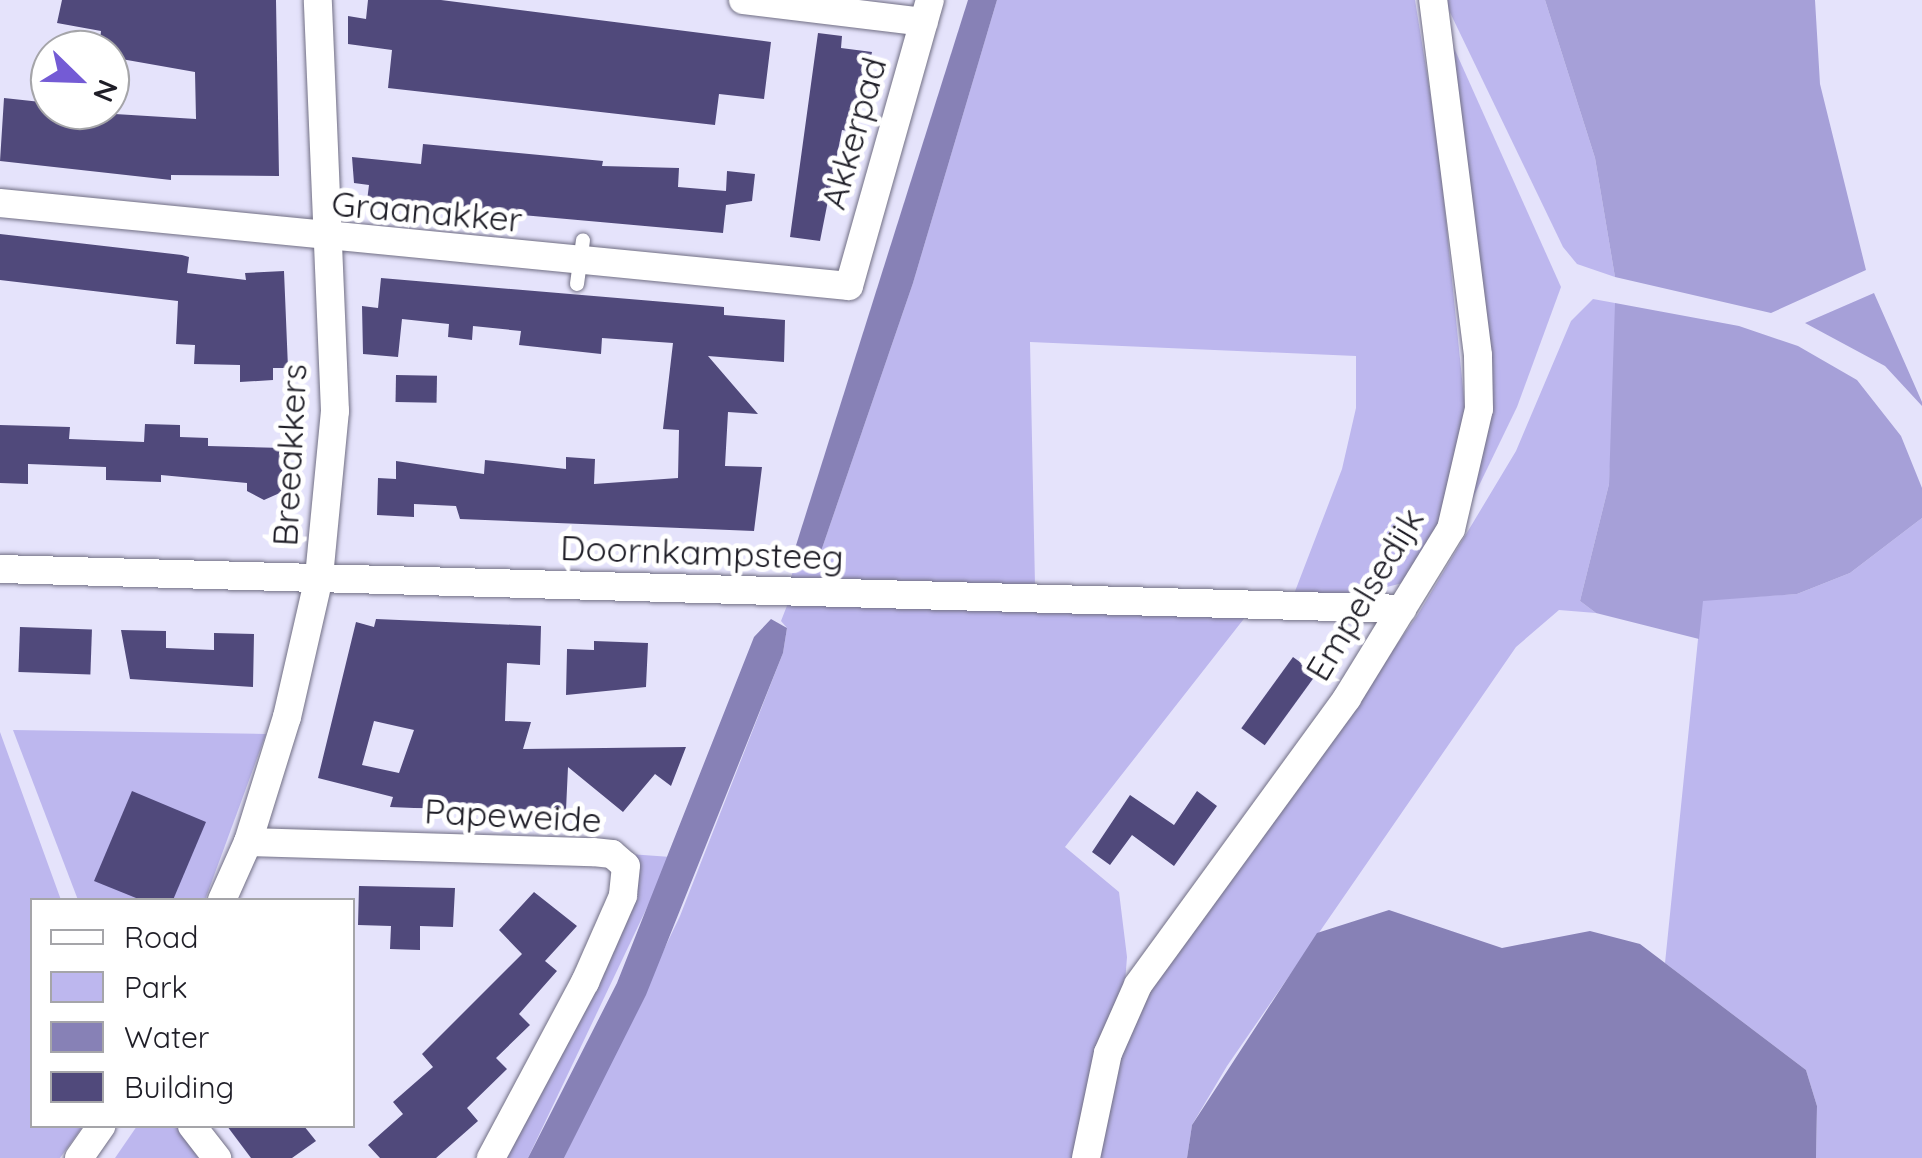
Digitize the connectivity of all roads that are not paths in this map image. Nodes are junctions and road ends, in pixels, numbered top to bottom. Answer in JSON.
{"nodes":[{"id":1,"x":318,"y":0,"type":"edge"},
{"id":2,"x":743,"y":0,"type":"edge"},
{"id":3,"x":1433,"y":0,"type":"edge"},
{"id":4,"x":927,"y":11,"type":"edge"},
{"id":5,"x":0,"y":203,"type":"edge"},
{"id":6,"x":328,"y":239,"type":"junction"},
{"id":7,"x":848,"y":286,"type":"joint"},
{"id":8,"x":0,"y":569,"type":"edge"},
{"id":9,"x":318,"y":577,"type":"junction"},
{"id":10,"x":1402,"y":609,"type":"junction"},
{"id":11,"x":248,"y":842,"type":"junction"},
{"id":12,"x":223,"y":898,"type":"edge"},
{"id":13,"x":100,"y":1128,"type":"edge"},
{"id":14,"x":194,"y":1128,"type":"edge"},
{"id":15,"x":79,"y":1158,"type":"edge"},
{"id":16,"x":217,"y":1158,"type":"edge"},
{"id":17,"x":491,"y":1158,"type":"edge"},
{"id":18,"x":1086,"y":1158,"type":"edge"}],
"edges":[{"from":1,"to":6,"type":"street","name":"Breeakkers"},
{"from":2,"to":4,"type":"street"},
{"from":3,"to":10,"type":"street","name":"Empelsedijk"},
{"from":4,"to":7,"type":"street","name":"Akkerpad"},
{"from":5,"to":6,"type":"street","name":"Graanakker"},
{"from":6,"to":7,"type":"street","name":"Graanakker"},
{"from":6,"to":9,"type":"street","name":"Breeakkers"},
{"from":8,"to":9,"type":"street","name":"Doornkampsteeg"},
{"from":9,"to":10,"type":"street","name":"Doornkampsteeg"},
{"from":9,"to":11,"type":"street","name":"Breeakkers"},
{"from":10,"to":18,"type":"street","name":"Empelsedijk"},
{"from":11,"to":12,"type":"street","name":"Breeakkers"},
{"from":11,"to":17,"type":"street","name":"Papeweide"},
{"from":13,"to":15,"type":"street"},
{"from":14,"to":16,"type":"street"}]}
